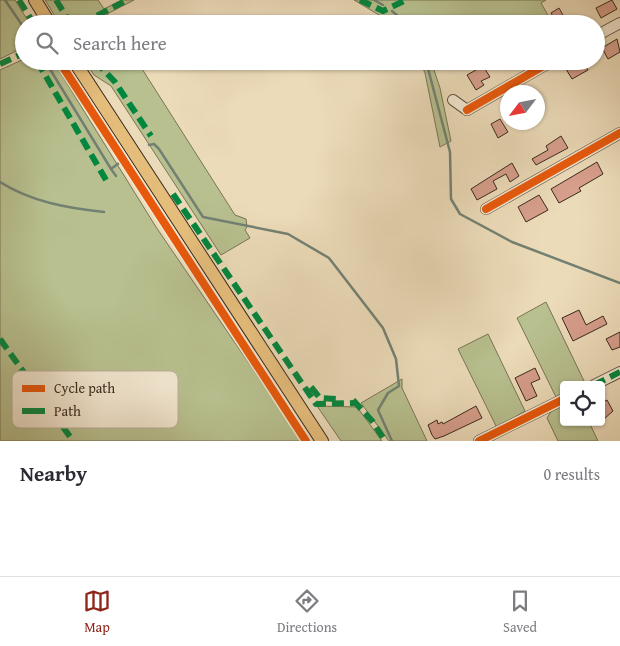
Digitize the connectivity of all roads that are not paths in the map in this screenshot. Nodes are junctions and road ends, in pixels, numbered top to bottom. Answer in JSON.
{"nodes":[{"id":1,"x":35,"y":0,"type":"edge"},
{"id":2,"x":44,"y":15,"type":"edge"},
{"id":3,"x":620,"y":23,"type":"edge"},
{"id":4,"x":605,"y":31,"type":"edge"},
{"id":5,"x":80,"y":70,"type":"edge"},
{"id":6,"x":536,"y":70,"type":"edge"},
{"id":7,"x":453,"y":100,"type":"dead end"},
{"id":8,"x":620,"y":133,"type":"edge"},
{"id":9,"x":486,"y":208,"type":"dead end"},
{"id":10,"x":620,"y":372,"type":"edge"},
{"id":11,"x":602,"y":381,"type":"edge"},
{"id":12,"x":560,"y":401,"type":"edge"},
{"id":13,"x":322,"y":441,"type":"edge"},
{"id":14,"x":479,"y":441,"type":"edge"}],
"edges":[{"from":1,"to":2,"type":"main road"},
{"from":3,"to":4,"type":"street"},
{"from":5,"to":13,"type":"main road"},
{"from":6,"to":7,"type":"street"},
{"from":8,"to":9,"type":"street"},
{"from":10,"to":11,"type":"street"},
{"from":12,"to":14,"type":"street"}]}
